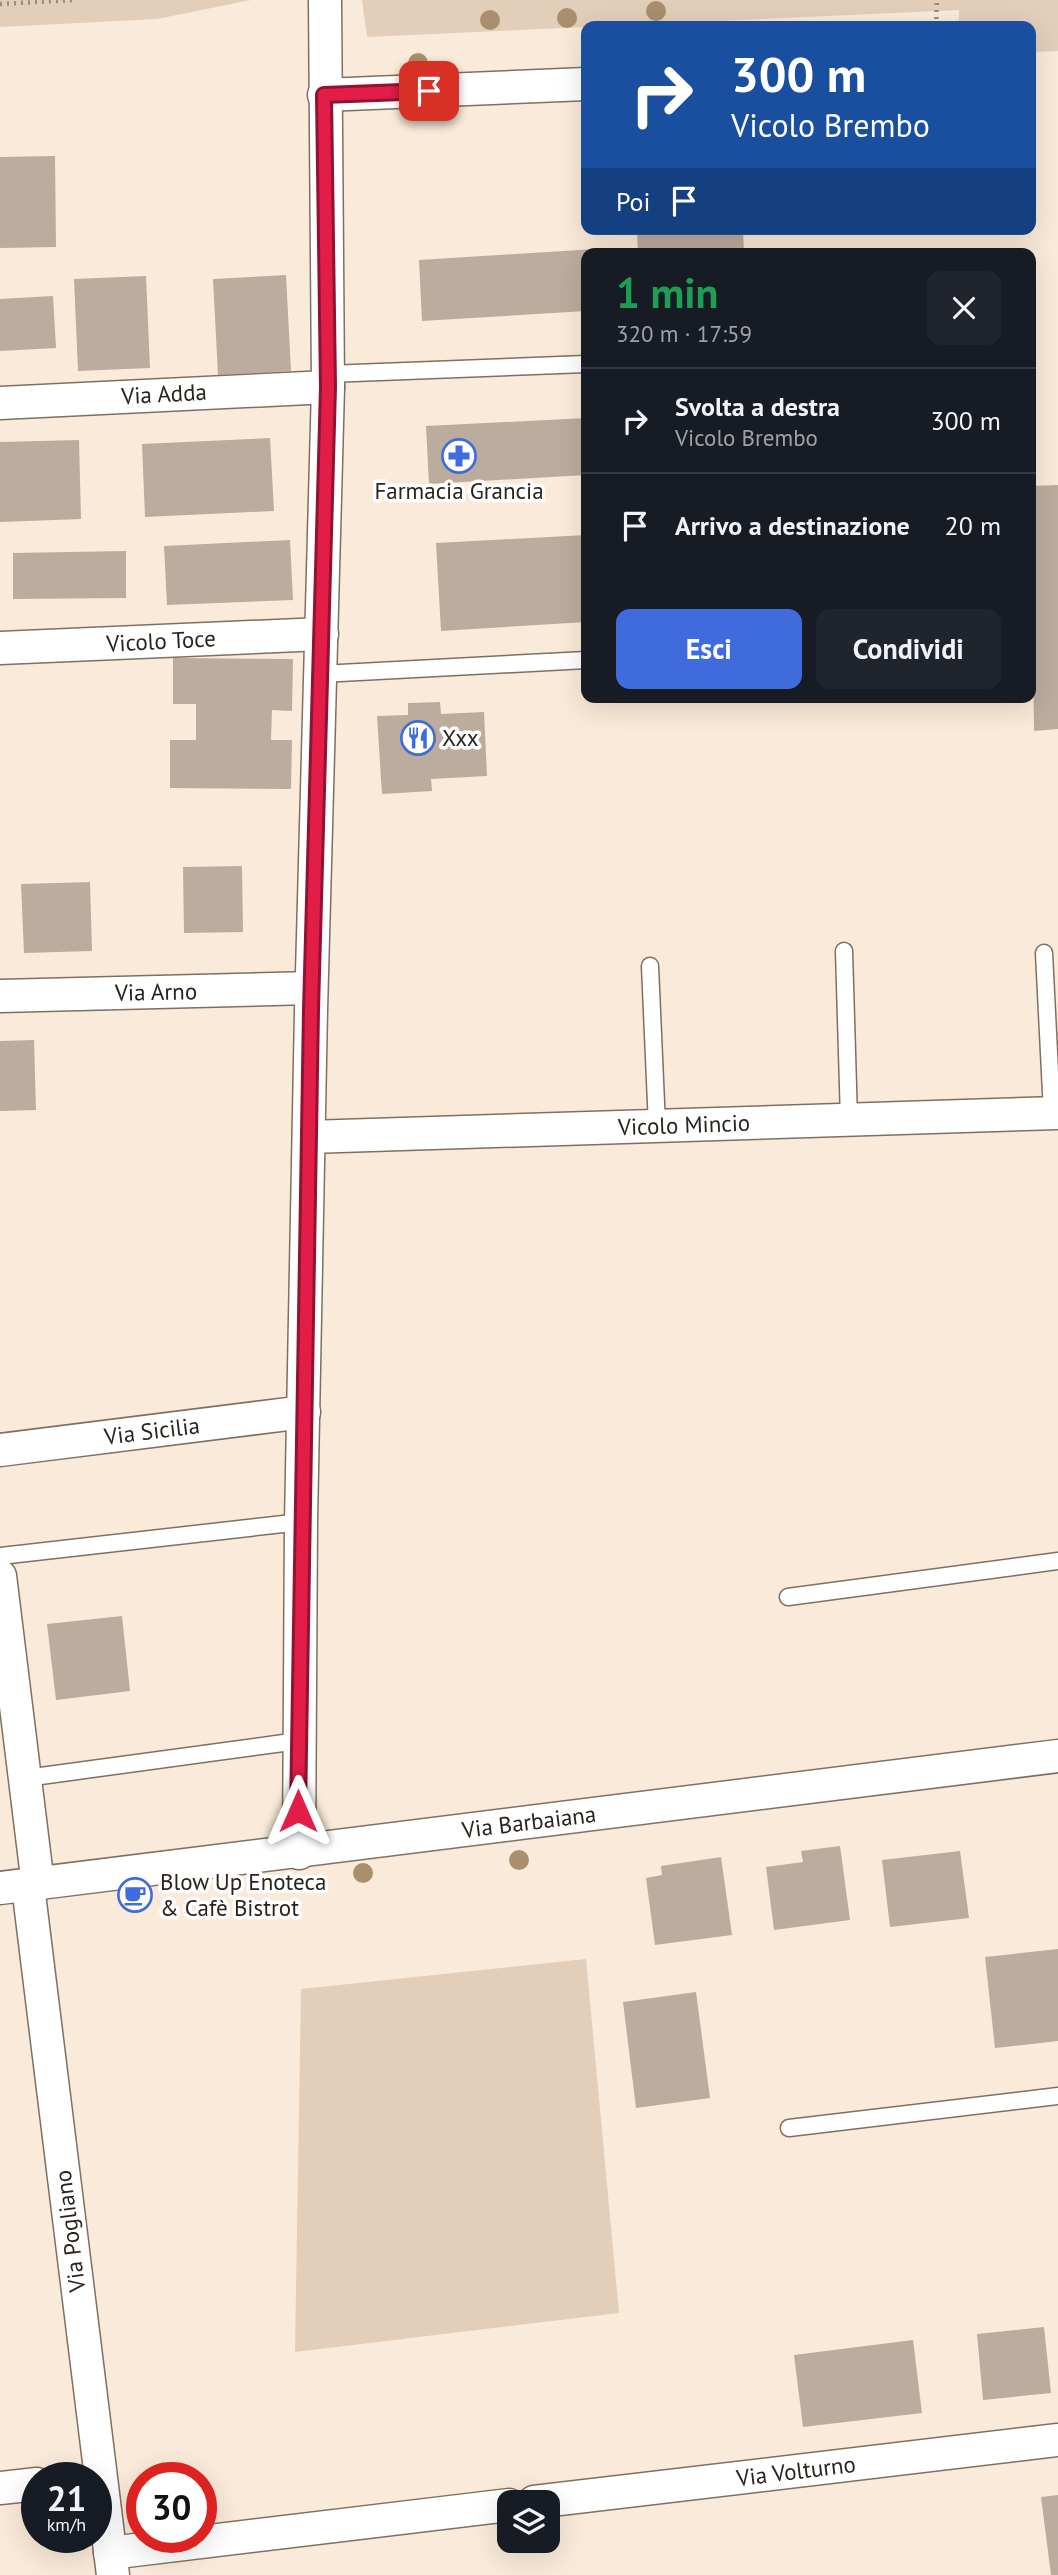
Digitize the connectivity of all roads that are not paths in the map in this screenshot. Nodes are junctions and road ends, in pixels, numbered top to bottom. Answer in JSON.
{"nodes":[{"id":1,"x":325,"y":0,"type":"edge"},
{"id":2,"x":581,"y":84,"type":"edge"},
{"id":3,"x":324,"y":95,"type":"junction"},
{"id":4,"x":581,"y":364,"type":"edge"},
{"id":5,"x":328,"y":381,"type":"junction"},
{"id":6,"x":0,"y":403,"type":"edge"},
{"id":7,"x":321,"y":634,"type":"junction"},
{"id":8,"x":0,"y":649,"type":"edge"},
{"id":9,"x":581,"y":660,"type":"edge"},
{"id":10,"x":321,"y":674,"type":"junction"},
{"id":11,"x":844,"y":951,"type":"dead end"},
{"id":12,"x":1044,"y":953,"type":"dead end"},
{"id":13,"x":650,"y":966,"type":"dead end"},
{"id":14,"x":312,"y":988,"type":"junction"},
{"id":15,"x":0,"y":996,"type":"edge"},
{"id":16,"x":1055,"y":1113,"type":"edge"},
{"id":17,"x":849,"y":1120,"type":"junction"},
{"id":18,"x":657,"y":1126,"type":"junction"},
{"id":19,"x":309,"y":1138,"type":"junction"},
{"id":20,"x":303,"y":1412,"type":"junction"},
{"id":21,"x":0,"y":1450,"type":"edge"},
{"id":22,"x":301,"y":1522,"type":"junction"},
{"id":23,"x":0,"y":1556,"type":"edge"},
{"id":24,"x":1058,"y":1561,"type":"edge"},
{"id":25,"x":0,"y":1576,"type":"edge"},
{"id":26,"x":788,"y":1597,"type":"dead end"},
{"id":27,"x":298,"y":1741,"type":"junction"},
{"id":28,"x":1058,"y":1756,"type":"edge"},
{"id":29,"x":26,"y":1778,"type":"junction"},
{"id":30,"x":299,"y":1853,"type":"junction"},
{"id":31,"x":22,"y":1886,"type":"edge"},
{"id":32,"x":1058,"y":2096,"type":"edge"},
{"id":33,"x":789,"y":2128,"type":"dead end"},
{"id":34,"x":1058,"y":2440,"type":"edge"},
{"id":35,"x":87,"y":2462,"type":"edge"},
{"id":36,"x":21,"y":2486,"type":"edge"},
{"id":37,"x":0,"y":2488,"type":"edge"},
{"id":38,"x":560,"y":2499,"type":"edge"},
{"id":39,"x":497,"y":2507,"type":"edge"},
{"id":40,"x":112,"y":2564,"type":"edge"}],
"edges":[{"from":1,"to":3,"type":"street"},
{"from":2,"to":3,"type":"street"},
{"from":3,"to":5,"type":"street"},
{"from":4,"to":5,"type":"lane"},
{"from":5,"to":6,"type":"street","name":"Via Adda"},
{"from":5,"to":7,"type":"street"},
{"from":7,"to":8,"type":"street","name":"Vicolo Toce"},
{"from":7,"to":10,"type":"street"},
{"from":9,"to":10,"type":"lane"},
{"from":10,"to":14,"type":"street"},
{"from":11,"to":17,"type":"lane"},
{"from":12,"to":16,"type":"lane"},
{"from":13,"to":18,"type":"lane"},
{"from":14,"to":15,"type":"street","name":"Via Arno"},
{"from":14,"to":19,"type":"street"},
{"from":16,"to":17,"type":"street","name":"Vicolo Mincio"},
{"from":17,"to":18,"type":"street","name":"Vicolo Mincio"},
{"from":18,"to":19,"type":"street","name":"Vicolo Mincio"},
{"from":19,"to":20,"type":"street"},
{"from":20,"to":21,"type":"street","name":"Via Sicilia"},
{"from":20,"to":22,"type":"street"},
{"from":22,"to":23,"type":"lane"},
{"from":22,"to":27,"type":"street"},
{"from":24,"to":26,"type":"lane"},
{"from":25,"to":29,"type":"street","name":"Via Pogliano"},
{"from":27,"to":29,"type":"lane"},
{"from":27,"to":30,"type":"street"},
{"from":28,"to":30,"type":"street","name":"Via Barbaiana"},
{"from":29,"to":31,"type":"street","name":"Via Pogliano"},
{"from":30,"to":31,"type":"street","name":"Via Barbaiana"},
{"from":31,"to":35,"type":"street","name":"Via Pogliano"},
{"from":32,"to":33,"type":"lane"},
{"from":34,"to":38,"type":"street","name":"Via Volturno"},
{"from":36,"to":37,"type":"street"},
{"from":39,"to":40,"type":"street"}]}
